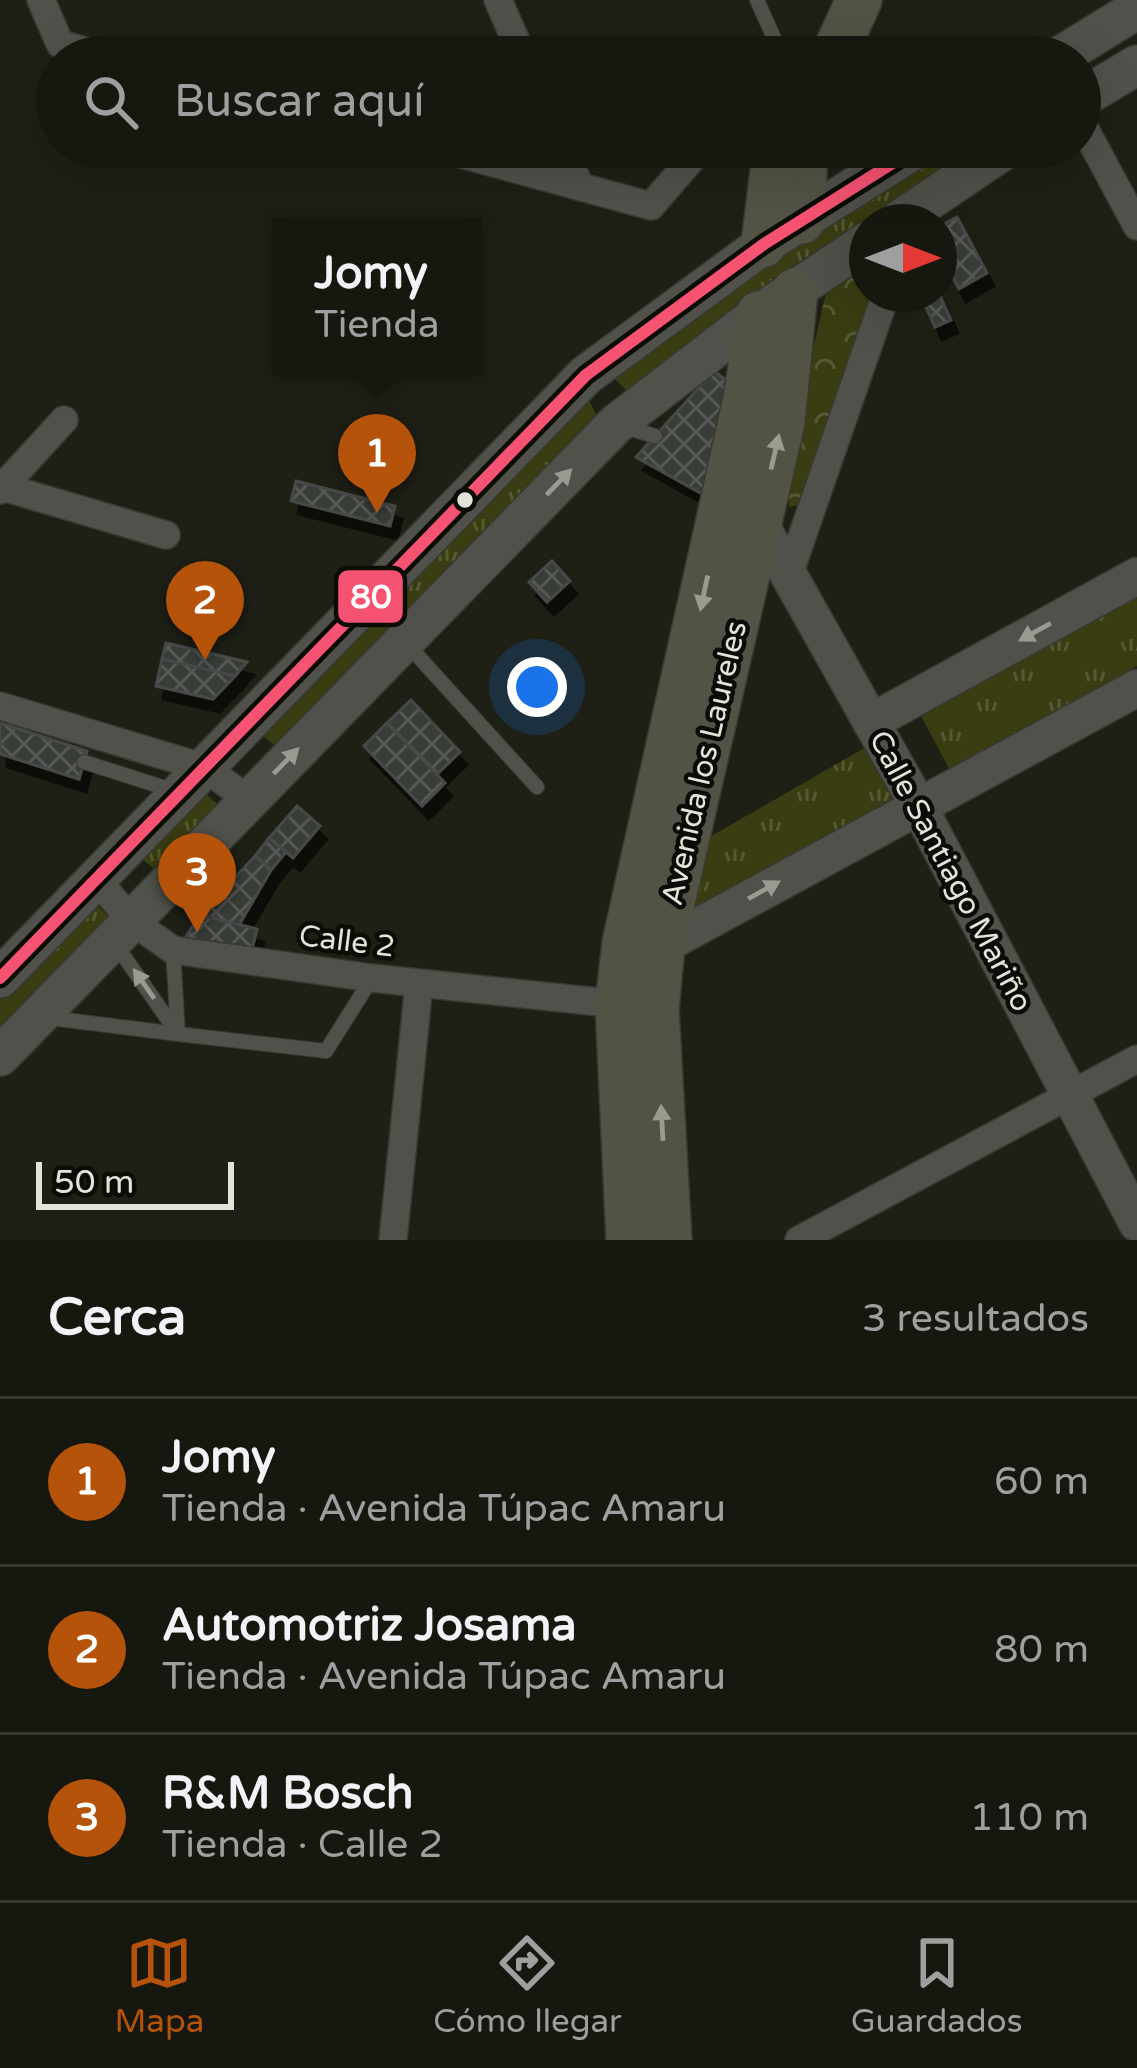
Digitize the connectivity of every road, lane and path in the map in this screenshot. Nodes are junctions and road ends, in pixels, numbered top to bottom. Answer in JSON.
{"nodes":[{"id":1,"x":41,"y":0,"type":"edge"},
{"id":2,"x":498,"y":0,"type":"edge"},
{"id":3,"x":757,"y":0,"type":"edge"},
{"id":4,"x":826,"y":0,"type":"edge"},
{"id":5,"x":859,"y":0,"type":"edge"},
{"id":6,"x":1137,"y":9,"type":"edge"},
{"id":7,"x":57,"y":36,"type":"edge"},
{"id":8,"x":514,"y":36,"type":"edge"},
{"id":9,"x":773,"y":36,"type":"edge"},
{"id":10,"x":810,"y":36,"type":"edge"},
{"id":11,"x":843,"y":36,"type":"edge"},
{"id":12,"x":1093,"y":36,"type":"edge"},
{"id":13,"x":1137,"y":65,"type":"edge"},
{"id":14,"x":1101,"y":86,"type":"edge"},
{"id":15,"x":1101,"y":159,"type":"edge"},
{"id":16,"x":511,"y":168,"type":"edge"},
{"id":17,"x":572,"y":168,"type":"edge"},
{"id":18,"x":684,"y":168,"type":"edge"},
{"id":19,"x":778,"y":168,"type":"edge"},
{"id":20,"x":800,"y":168,"type":"edge"},
{"id":21,"x":885,"y":168,"type":"edge"},
{"id":22,"x":978,"y":168,"type":"edge"},
{"id":23,"x":580,"y":187,"type":"junction"},
{"id":24,"x":927,"y":204,"type":"edge"},
{"id":25,"x":1137,"y":226,"type":"edge"},
{"id":26,"x":783,"y":233,"type":"junction"},
{"id":27,"x":849,"y":254,"type":"edge"},
{"id":28,"x":777,"y":302,"type":"junction"},
{"id":29,"x":880,"y":312,"type":"edge"},
{"id":30,"x":586,"y":375,"type":"junction"},
{"id":31,"x":64,"y":420,"type":"dead end"},
{"id":32,"x":616,"y":424,"type":"junction"},
{"id":33,"x":655,"y":436,"type":"dead end"},
{"id":34,"x":2,"y":488,"type":"edge"},
{"id":35,"x":759,"y":522,"type":"junction"},
{"id":36,"x":166,"y":535,"type":"dead end"},
{"id":37,"x":1137,"y":575,"type":"edge"},
{"id":38,"x":788,"y":577,"type":"junction"},
{"id":39,"x":404,"y":640,"type":"junction"},
{"id":40,"x":1137,"y":688,"type":"edge"},
{"id":41,"x":0,"y":706,"type":"edge"},
{"id":42,"x":871,"y":722,"type":"junction"},
{"id":43,"x":122,"y":743,"type":"junction"},
{"id":44,"x":192,"y":781,"type":"junction"},
{"id":45,"x":537,"y":787,"type":"dead end"},
{"id":46,"x":248,"y":800,"type":"junction"},
{"id":47,"x":919,"y":807,"type":"junction"},
{"id":48,"x":96,"y":879,"type":"junction"},
{"id":49,"x":123,"y":931,"type":"junction"},
{"id":50,"x":662,"y":946,"type":"junction"},
{"id":51,"x":172,"y":950,"type":"junction"},
{"id":52,"x":0,"y":978,"type":"edge"},
{"id":53,"x":372,"y":978,"type":"junction"},
{"id":54,"x":418,"y":983,"type":"junction"},
{"id":55,"x":618,"y":1004,"type":"junction"},
{"id":56,"x":39,"y":1016,"type":"junction"},
{"id":57,"x":178,"y":1034,"type":"junction"},
{"id":58,"x":0,"y":1055,"type":"edge"},
{"id":59,"x":1137,"y":1059,"type":"edge"},
{"id":60,"x":1072,"y":1096,"type":"junction"},
{"id":61,"x":1137,"y":1222,"type":"edge"},
{"id":62,"x":393,"y":1240,"type":"edge"},
{"id":63,"x":629,"y":1240,"type":"edge"},
{"id":64,"x":669,"y":1240,"type":"edge"},
{"id":65,"x":799,"y":1240,"type":"edge"}],
"edges":[{"from":1,"to":7,"type":"street"},
{"from":2,"to":8,"type":"street"},
{"from":3,"to":9,"type":"lane"},
{"from":4,"to":10,"type":"main road"},
{"from":5,"to":11,"type":"main road"},
{"from":6,"to":12,"type":"main road"},
{"from":13,"to":14,"type":"main road"},
{"from":15,"to":25,"type":"street"},
{"from":16,"to":23,"type":"street"},
{"from":17,"to":23,"type":"street"},
{"from":18,"to":23,"type":"street"},
{"from":19,"to":26,"type":"main road"},
{"from":20,"to":26,"type":"main road"},
{"from":21,"to":26,"type":"main road"},
{"from":22,"to":24,"type":"main road"},
{"from":26,"to":30,"type":"main road"},
{"from":27,"to":28,"type":"main road"},
{"from":28,"to":32,"type":"main road"},
{"from":35,"to":28,"type":"main road","name":"Avenida los Laureles","one_way":true},
{"from":28,"to":55,"type":"main road","name":"Avenida los Laureles","one_way":true},
{"from":29,"to":38,"type":"street"},
{"from":30,"to":32,"type":"main road"},
{"from":30,"to":44,"type":"main road"},
{"from":31,"to":34,"type":"street"},
{"from":32,"to":33,"type":"lane"},
{"from":39,"to":32,"type":"main road","one_way":true},
{"from":34,"to":36,"type":"street"},
{"from":35,"to":38,"type":"street","name":"Calle Santiago Mariño"},
{"from":35,"to":50,"type":"main road","name":"Avenida los Laureles"},
{"from":37,"to":42,"type":"street","one_way":true},
{"from":38,"to":42,"type":"street","name":"Calle Santiago Mariño"},
{"from":39,"to":45,"type":"lane"},
{"from":46,"to":39,"type":"main road","one_way":true},
{"from":40,"to":47,"type":"street"},
{"from":41,"to":43,"type":"street"},
{"from":42,"to":47,"type":"street","name":"Calle Santiago Mariño"},
{"from":43,"to":44,"type":"street"},
{"from":43,"to":44,"type":"lane"},
{"from":44,"to":46,"type":"street"},
{"from":44,"to":48,"type":"main road"},
{"from":46,"to":49,"type":"main road"},
{"from":50,"to":47,"type":"street","one_way":true},
{"from":47,"to":60,"type":"street","name":"Calle Santiago Mariño"},
{"from":48,"to":49,"type":"street","name":"Calle 2"},
{"from":48,"to":52,"type":"main road"},
{"from":49,"to":51,"type":"street","name":"Calle 2"},
{"from":49,"to":56,"type":"main road"},
{"from":57,"to":49,"type":"lane","one_way":true},
{"from":64,"to":50,"type":"main road","name":"Avenida los Laureles","one_way":true},
{"from":51,"to":53,"type":"street","name":"Calle 2"},
{"from":51,"to":57,"type":"lane"},
{"from":53,"to":54,"type":"street","name":"Calle 2"},
{"from":53,"to":57,"type":"lane"},
{"from":54,"to":55,"type":"street","name":"Calle 2"},
{"from":54,"to":62,"type":"street"},
{"from":55,"to":63,"type":"main road","name":"Avenida los Laureles"},
{"from":56,"to":57,"type":"lane"},
{"from":56,"to":58,"type":"main road"},
{"from":59,"to":60,"type":"street"},
{"from":60,"to":61,"type":"street","name":"Calle Santiago Mariño"},
{"from":60,"to":65,"type":"street"}]}
